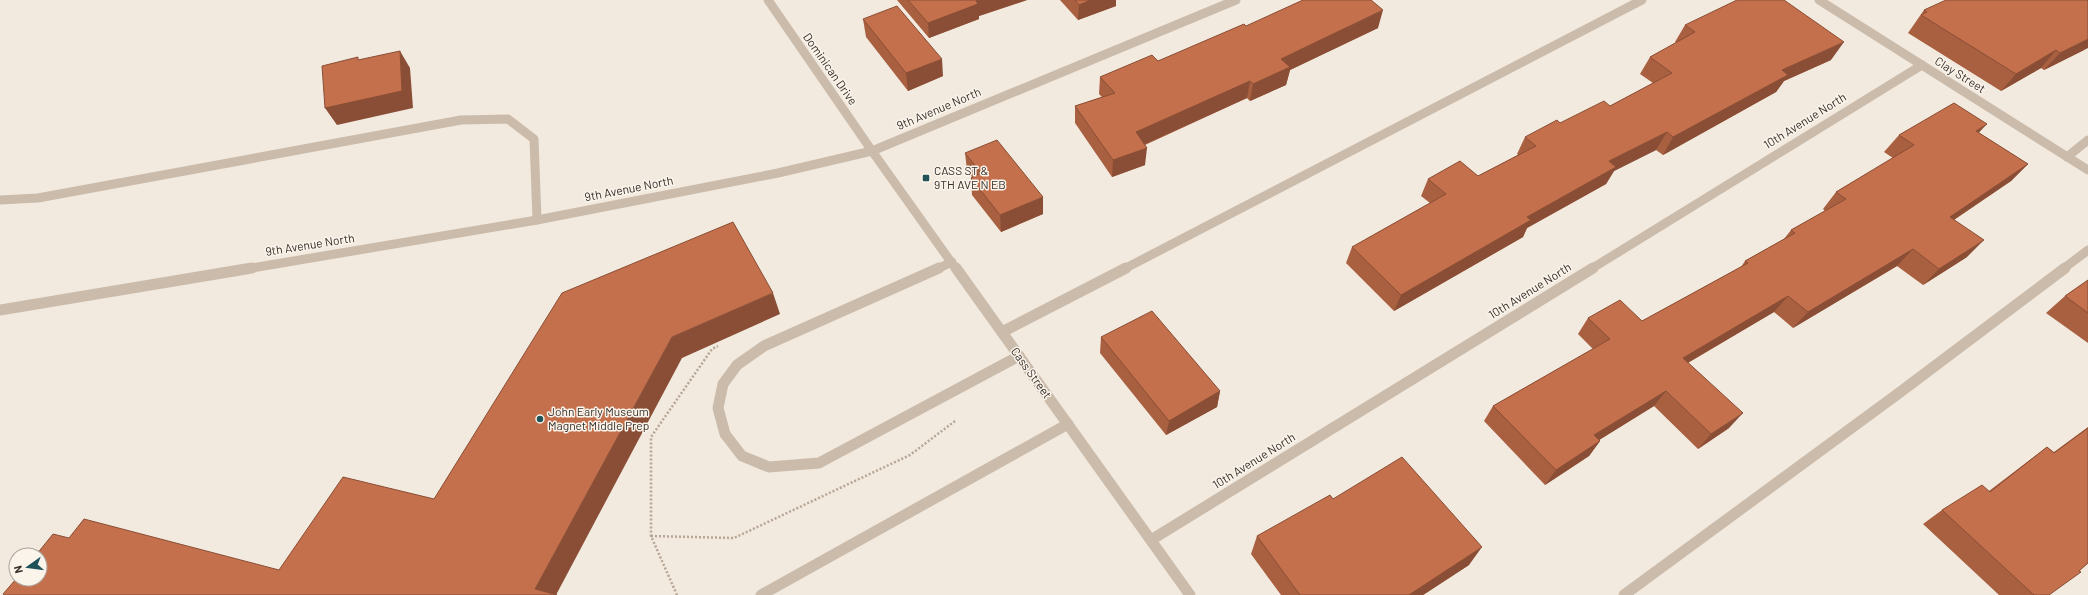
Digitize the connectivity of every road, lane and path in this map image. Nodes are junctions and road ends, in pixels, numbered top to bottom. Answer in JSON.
{"nodes":[{"id":1,"x":768,"y":0,"type":"edge"},
{"id":2,"x":1236,"y":0,"type":"edge"},
{"id":3,"x":1642,"y":0,"type":"edge"},
{"id":4,"x":1819,"y":0,"type":"edge"},
{"id":5,"x":1922,"y":65,"type":"junction"},
{"id":6,"x":2088,"y":140,"type":"edge"},
{"id":7,"x":872,"y":151,"type":"junction"},
{"id":8,"x":2067,"y":157,"type":"junction"},
{"id":9,"x":2088,"y":170,"type":"edge"},
{"id":10,"x":0,"y":200,"type":"edge"},
{"id":11,"x":537,"y":220,"type":"junction"},
{"id":12,"x":2088,"y":250,"type":"edge"},
{"id":13,"x":952,"y":262,"type":"junction"},
{"id":14,"x":0,"y":310,"type":"edge"},
{"id":15,"x":1002,"y":332,"type":"junction"},
{"id":16,"x":1019,"y":356,"type":"junction"},
{"id":17,"x":1068,"y":424,"type":"junction"},
{"id":18,"x":1152,"y":540,"type":"junction"},
{"id":19,"x":761,"y":595,"type":"edge"},
{"id":20,"x":1190,"y":595,"type":"edge"},
{"id":21,"x":1624,"y":595,"type":"edge"}],
"edges":[{"from":1,"to":7,"type":"street","name":"Dominican Drive"},
{"from":2,"to":7,"type":"street","name":"9th Avenue North"},
{"from":3,"to":15,"type":"street"},
{"from":4,"to":5,"type":"street","name":"Clay Street"},
{"from":5,"to":8,"type":"street","name":"Clay Street"},
{"from":5,"to":18,"type":"street","name":"10th Avenue North"},
{"from":6,"to":8,"type":"street"},
{"from":7,"to":11,"type":"street","name":"9th Avenue North"},
{"from":7,"to":13,"type":"street","name":"Cass Street"},
{"from":8,"to":9,"type":"street","name":"Clay Street"},
{"from":10,"to":11,"type":"street"},
{"from":11,"to":14,"type":"street","name":"9th Avenue North"},
{"from":12,"to":21,"type":"street"},
{"from":13,"to":15,"type":"street","name":"Cass Street"},
{"from":13,"to":16,"type":"street"},
{"from":15,"to":16,"type":"street","name":"Cass Street"},
{"from":16,"to":17,"type":"street","name":"Cass Street"},
{"from":17,"to":18,"type":"street","name":"Cass Street"},
{"from":17,"to":19,"type":"street"},
{"from":18,"to":20,"type":"street","name":"Cass Street"}]}
